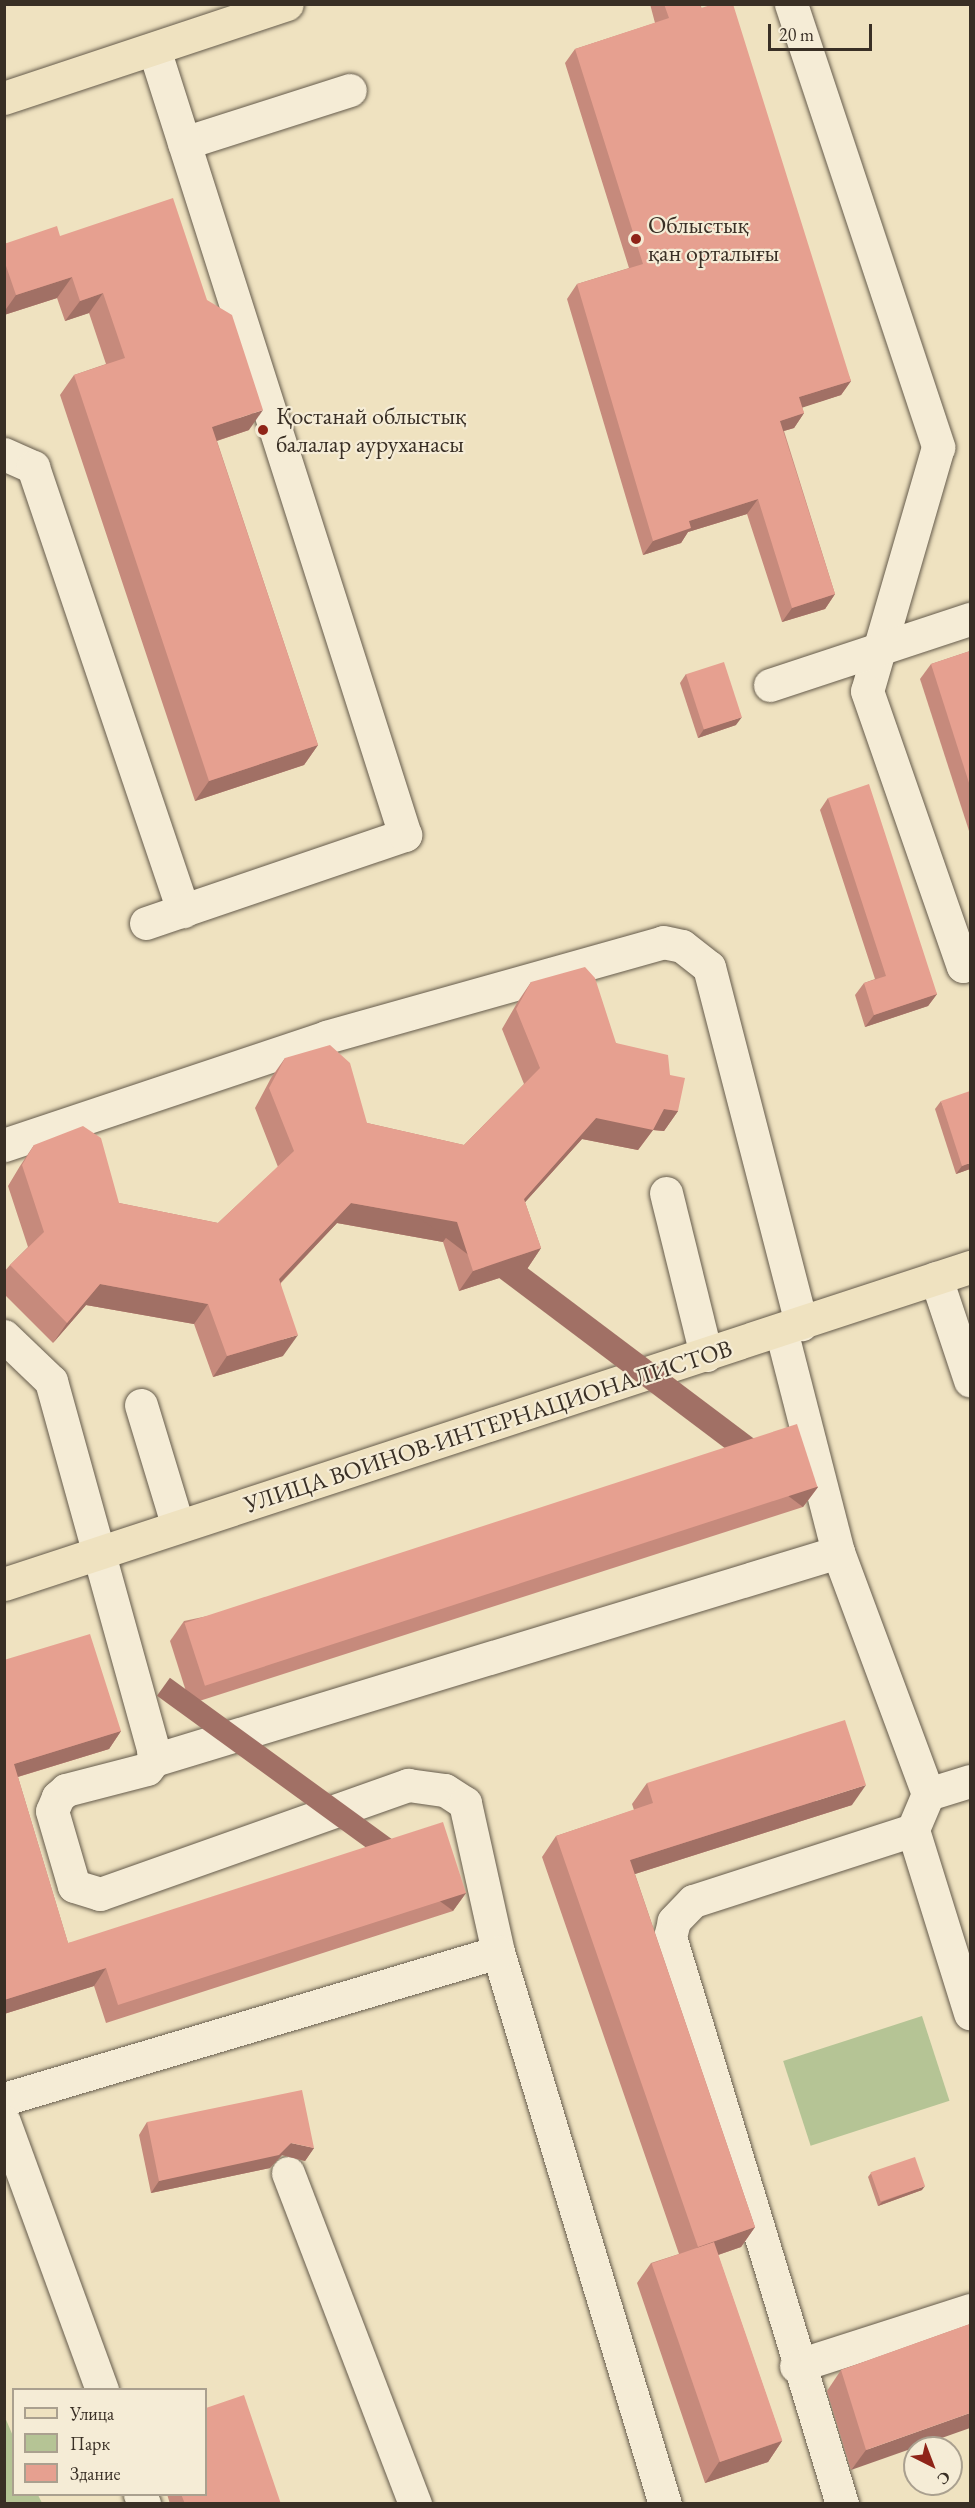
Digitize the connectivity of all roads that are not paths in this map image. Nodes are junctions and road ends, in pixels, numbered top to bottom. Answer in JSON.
{"nodes":[{"id":1,"x":287,"y":4,"type":"edge"},
{"id":2,"x":791,"y":4,"type":"edge"},
{"id":3,"x":154,"y":49,"type":"junction"},
{"id":4,"x":350,"y":90,"type":"dead end"},
{"id":5,"x":4,"y":98,"type":"edge"},
{"id":6,"x":184,"y":143,"type":"junction"},
{"id":7,"x":4,"y":454,"type":"edge"},
{"id":8,"x":970,"y":619,"type":"edge"},
{"id":9,"x":879,"y":649,"type":"junction"},
{"id":10,"x":770,"y":685,"type":"dead end"},
{"id":11,"x":183,"y":911,"type":"junction"},
{"id":12,"x":146,"y":923,"type":"dead end"},
{"id":13,"x":970,"y":964,"type":"edge"},
{"id":14,"x":4,"y":1145,"type":"edge"},
{"id":15,"x":666,"y":1192,"type":"dead end"},
{"id":16,"x":970,"y":1267,"type":"edge"},
{"id":17,"x":936,"y":1278,"type":"junction"},
{"id":18,"x":791,"y":1327,"type":"junction"},
{"id":19,"x":4,"y":1336,"type":"edge"},
{"id":20,"x":706,"y":1355,"type":"junction"},
{"id":21,"x":970,"y":1380,"type":"edge"},
{"id":22,"x":141,"y":1405,"type":"dead end"},
{"id":23,"x":178,"y":1527,"type":"junction"},
{"id":24,"x":838,"y":1552,"type":"junction"},
{"id":25,"x":96,"y":1554,"type":"junction"},
{"id":26,"x":4,"y":1584,"type":"edge"},
{"id":27,"x":154,"y":1760,"type":"junction"},
{"id":28,"x":970,"y":1781,"type":"edge"},
{"id":29,"x":928,"y":1794,"type":"junction"},
{"id":30,"x":913,"y":1830,"type":"junction"},
{"id":31,"x":498,"y":1952,"type":"junction"},
{"id":32,"x":970,"y":2013,"type":"edge"},
{"id":33,"x":4,"y":2099,"type":"edge"},
{"id":34,"x":4,"y":2122,"type":"edge"},
{"id":35,"x":288,"y":2173,"type":"edge"},
{"id":36,"x":970,"y":2310,"type":"edge"},
{"id":37,"x":796,"y":2366,"type":"junction"},
{"id":38,"x":101,"y":2388,"type":"edge"},
{"id":39,"x":415,"y":2504,"type":"edge"},
{"id":40,"x":665,"y":2504,"type":"edge"},
{"id":41,"x":842,"y":2504,"type":"edge"}],
"edges":[{"from":1,"to":3,"type":"main road"},
{"from":2,"to":9,"type":"lane"},
{"from":3,"to":5,"type":"main road"},
{"from":3,"to":6,"type":"lane"},
{"from":4,"to":6,"type":"lane"},
{"from":6,"to":11,"type":"lane"},
{"from":7,"to":11,"type":"lane"},
{"from":8,"to":9,"type":"lane"},
{"from":9,"to":10,"type":"lane"},
{"from":9,"to":13,"type":"lane"},
{"from":11,"to":12,"type":"lane"},
{"from":14,"to":18,"type":"lane"},
{"from":15,"to":20,"type":"lane"},
{"from":16,"to":17,"type":"main road","name":"УЛИЦА ВОИНОВ-ИНТЕРНАЦИОНАЛИСТОВ"},
{"from":17,"to":18,"type":"main road","name":"УЛИЦА ВОИНОВ-ИНТЕРНАЦИОНАЛИСТОВ"},
{"from":17,"to":21,"type":"lane"},
{"from":18,"to":20,"type":"main road","name":"УЛИЦА ВОИНОВ-ИНТЕРНАЦИОНАЛИСТОВ"},
{"from":18,"to":24,"type":"lane"},
{"from":19,"to":25,"type":"lane"},
{"from":20,"to":23,"type":"main road","name":"УЛИЦА ВОИНОВ-ИНТЕРНАЦИОНАЛИСТОВ"},
{"from":22,"to":23,"type":"lane"},
{"from":23,"to":25,"type":"main road","name":"УЛИЦА ВОИНОВ-ИНТЕРНАЦИОНАЛИСТОВ"},
{"from":24,"to":27,"type":"lane"},
{"from":24,"to":29,"type":"lane"},
{"from":25,"to":26,"type":"main road","name":"УЛИЦА ВОИНОВ-ИНТЕРНАЦИОНАЛИСТОВ"},
{"from":25,"to":27,"type":"lane"},
{"from":27,"to":31,"type":"lane"},
{"from":28,"to":29,"type":"lane"},
{"from":29,"to":30,"type":"lane"},
{"from":30,"to":32,"type":"lane"},
{"from":30,"to":37,"type":"lane"},
{"from":31,"to":33,"type":"lane"},
{"from":31,"to":40,"type":"lane"},
{"from":34,"to":38,"type":"lane"},
{"from":35,"to":39,"type":"lane"},
{"from":36,"to":37,"type":"lane"},
{"from":37,"to":41,"type":"lane"}]}
